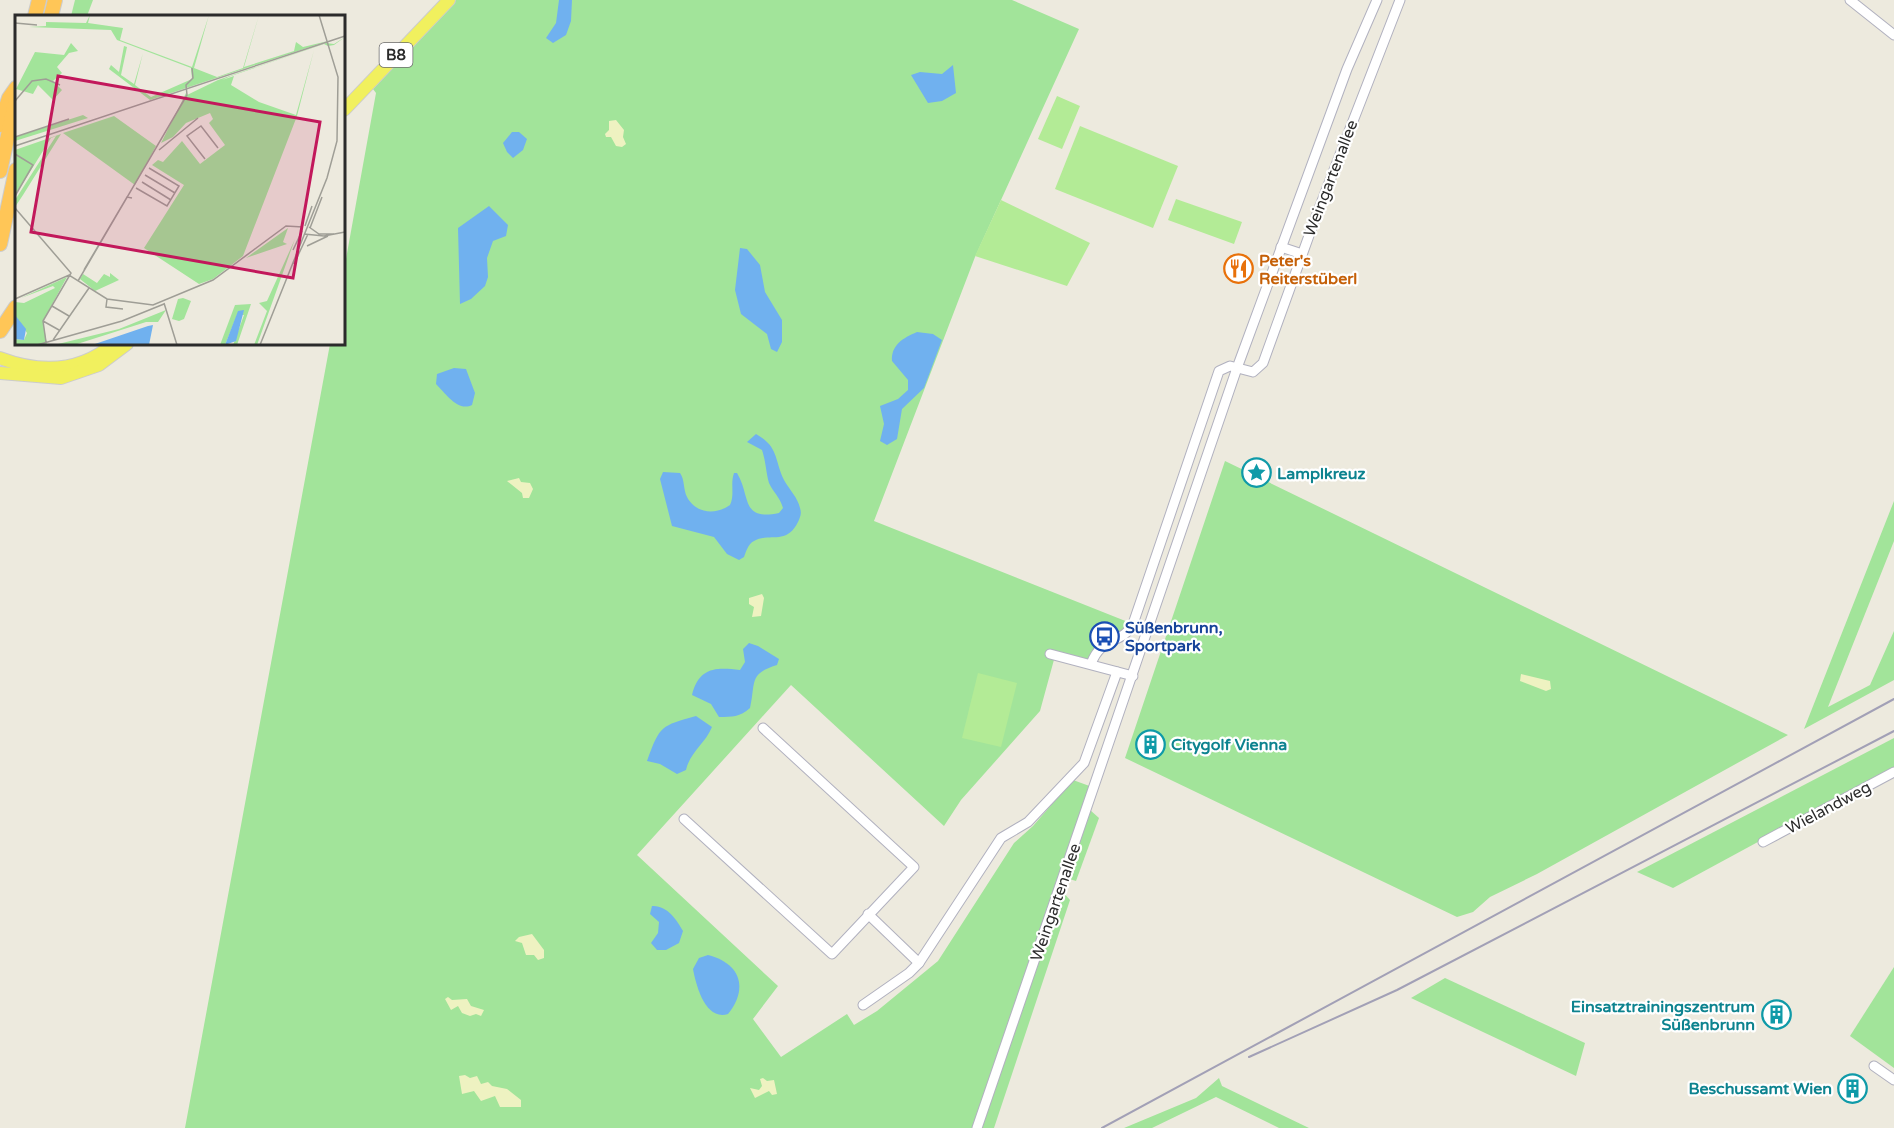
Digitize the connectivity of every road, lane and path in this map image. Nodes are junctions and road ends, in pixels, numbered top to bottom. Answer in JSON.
{"nodes":[{"id":1,"x":39,"y":0,"type":"edge"},
{"id":2,"x":55,"y":0,"type":"edge"},
{"id":3,"x":448,"y":0,"type":"edge"},
{"id":4,"x":1377,"y":0,"type":"edge"},
{"id":5,"x":1400,"y":0,"type":"edge"},
{"id":6,"x":1850,"y":0,"type":"edge"},
{"id":7,"x":35,"y":15,"type":"edge"},
{"id":8,"x":51,"y":15,"type":"edge"},
{"id":9,"x":1894,"y":35,"type":"edge"},
{"id":10,"x":15,"y":89,"type":"edge"},
{"id":11,"x":15,"y":104,"type":"edge"},
{"id":12,"x":345,"y":109,"type":"edge"},
{"id":13,"x":0,"y":125,"type":"edge"},
{"id":14,"x":0,"y":171,"type":"edge"},
{"id":15,"x":15,"y":175,"type":"edge"},
{"id":16,"x":0,"y":243,"type":"edge"},
{"id":17,"x":1281,"y":247,"type":"junction"},
{"id":18,"x":1302,"y":254,"type":"junction"},
{"id":19,"x":15,"y":308,"type":"edge"},
{"id":20,"x":0,"y":330,"type":"edge"},
{"id":21,"x":112,"y":345,"type":"edge"},
{"id":22,"x":126,"y":345,"type":"edge"},
{"id":23,"x":0,"y":358,"type":"edge"},
{"id":24,"x":1237,"y":368,"type":"junction"},
{"id":25,"x":35,"y":371,"type":"junction"},
{"id":26,"x":0,"y":373,"type":"edge"},
{"id":27,"x":1196,"y":436,"type":"junction"},
{"id":28,"x":1212,"y":443,"type":"junction"},
{"id":29,"x":1050,"y":654,"type":"dead end"},
{"id":30,"x":1091,"y":664,"type":"junction"},
{"id":31,"x":1117,"y":672,"type":"junction"},
{"id":32,"x":1133,"y":676,"type":"junction"},
{"id":33,"x":763,"y":728,"type":"dead end"},
{"id":34,"x":1894,"y":772,"type":"edge"},
{"id":35,"x":684,"y":819,"type":"dead end"},
{"id":36,"x":1763,"y":842,"type":"dead end"},
{"id":37,"x":868,"y":914,"type":"junction"},
{"id":38,"x":919,"y":963,"type":"junction"},
{"id":39,"x":863,"y":1005,"type":"dead end"},
{"id":40,"x":1874,"y":1066,"type":"dead end"},
{"id":41,"x":1894,"y":1080,"type":"edge"},
{"id":42,"x":977,"y":1128,"type":"edge"}],
"edges":[{"from":1,"to":7,"type":"highway"},
{"from":2,"to":8,"type":"highway"},
{"from":3,"to":12,"type":"main road","number":"B8"},
{"from":4,"to":17,"type":"street","name":"Weingartenallee"},
{"from":5,"to":18,"type":"street","name":"Weingartenallee"},
{"from":6,"to":9,"type":"street"},
{"from":10,"to":13,"type":"highway"},
{"from":11,"to":14,"type":"highway"},
{"from":15,"to":16,"type":"highway"},
{"from":17,"to":18,"type":"street"},
{"from":17,"to":24,"type":"street","name":"Weingartenallee"},
{"from":18,"to":24,"type":"street","name":"Weingartenallee"},
{"from":19,"to":20,"type":"highway"},
{"from":21,"to":25,"type":"main road"},
{"from":22,"to":25,"type":"main road"},
{"from":23,"to":25,"type":"main road"},
{"from":24,"to":27,"type":"street","name":"Weingartenallee"},
{"from":24,"to":28,"type":"street","name":"Weingartenallee"},
{"from":25,"to":26,"type":"main road"},
{"from":27,"to":28,"type":"street"},
{"from":27,"to":30,"type":"street","name":"Weingartenallee"},
{"from":28,"to":32,"type":"street","name":"Weingartenallee"},
{"from":29,"to":30,"type":"street"},
{"from":30,"to":31,"type":"street"},
{"from":31,"to":32,"type":"street"},
{"from":31,"to":38,"type":"street"},
{"from":32,"to":42,"type":"street","name":"Weingartenallee"},
{"from":33,"to":37,"type":"street"},
{"from":34,"to":36,"type":"street","name":"Wielandweg"},
{"from":35,"to":37,"type":"street"},
{"from":37,"to":38,"type":"street"},
{"from":38,"to":39,"type":"street"},
{"from":40,"to":41,"type":"street"}]}
